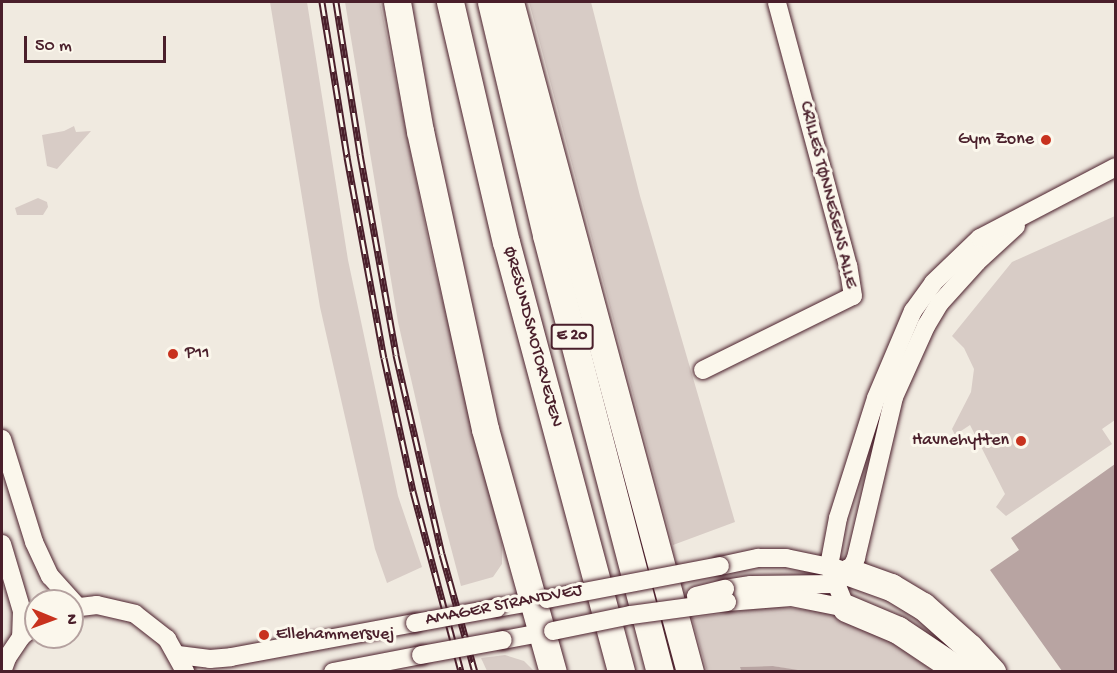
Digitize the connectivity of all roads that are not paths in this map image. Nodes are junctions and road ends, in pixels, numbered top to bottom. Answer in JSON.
{"nodes":[{"id":1,"x":397,"y":2,"type":"edge"},
{"id":2,"x":450,"y":2,"type":"edge"},
{"id":3,"x":491,"y":2,"type":"edge"},
{"id":4,"x":510,"y":2,"type":"edge"},
{"id":5,"x":777,"y":2,"type":"edge"},
{"id":6,"x":1116,"y":167,"type":"edge"},
{"id":7,"x":1035,"y":208,"type":"junction"},
{"id":8,"x":703,"y":370,"type":"dead end"},
{"id":9,"x":2,"y":439,"type":"edge"},
{"id":10,"x":2,"y":544,"type":"edge"},
{"id":11,"x":840,"y":582,"type":"junction"},
{"id":12,"x":60,"y":589,"type":"edge"},
{"id":13,"x":726,"y":596,"type":"junction"},
{"id":14,"x":540,"y":600,"type":"junction"},
{"id":15,"x":84,"y":607,"type":"edge"},
{"id":16,"x":547,"y":632,"type":"junction"},
{"id":17,"x":24,"y":634,"type":"edge"},
{"id":18,"x":21,"y":637,"type":"junction"},
{"id":19,"x":182,"y":663,"type":"edge"},
{"id":20,"x":2,"y":672,"type":"edge"},
{"id":21,"x":333,"y":672,"type":"edge"},
{"id":22,"x":553,"y":672,"type":"edge"},
{"id":23,"x":621,"y":672,"type":"edge"},
{"id":24,"x":660,"y":672,"type":"edge"},
{"id":25,"x":690,"y":672,"type":"edge"},
{"id":26,"x":961,"y":672,"type":"edge"},
{"id":27,"x":992,"y":672,"type":"edge"}],
"edges":[{"from":1,"to":14,"type":"highway"},
{"from":2,"to":23,"type":"highway","name":"ØRESUNDSMOTORVEJEN","number":"E 20"},
{"from":3,"to":24,"type":"highway","name":"ØRESUNDSMOTORVEJEN","number":"E 20"},
{"from":4,"to":25,"type":"highway"},
{"from":5,"to":8,"type":"street","name":"CRILLES TØNNESENS ALLE"},
{"from":6,"to":7,"type":"street"},
{"from":7,"to":11,"type":"street"},
{"from":7,"to":11,"type":"street"},
{"from":9,"to":12,"type":"street"},
{"from":10,"to":18,"type":"street"},
{"from":11,"to":13,"type":"street","name":"AMAGER STRANDVEJ"},
{"from":11,"to":13,"type":"street","name":"AMAGER STRANDVEJ"},
{"from":11,"to":14,"type":"street","name":"AMAGER STRANDVEJ","bridge":true},
{"from":11,"to":26,"type":"highway"},
{"from":11,"to":27,"type":"highway"},
{"from":13,"to":16,"type":"street","name":"AMAGER STRANDVEJ","bridge":true},
{"from":14,"to":16,"type":"highway"},
{"from":14,"to":19,"type":"street","name":"AMAGER STRANDVEJ","bridge":true},
{"from":15,"to":19,"type":"street"},
{"from":16,"to":21,"type":"street","name":"AMAGER STRANDVEJ","bridge":true},
{"from":16,"to":22,"type":"highway"},
{"from":17,"to":18,"type":"street"},
{"from":18,"to":20,"type":"street"}]}
